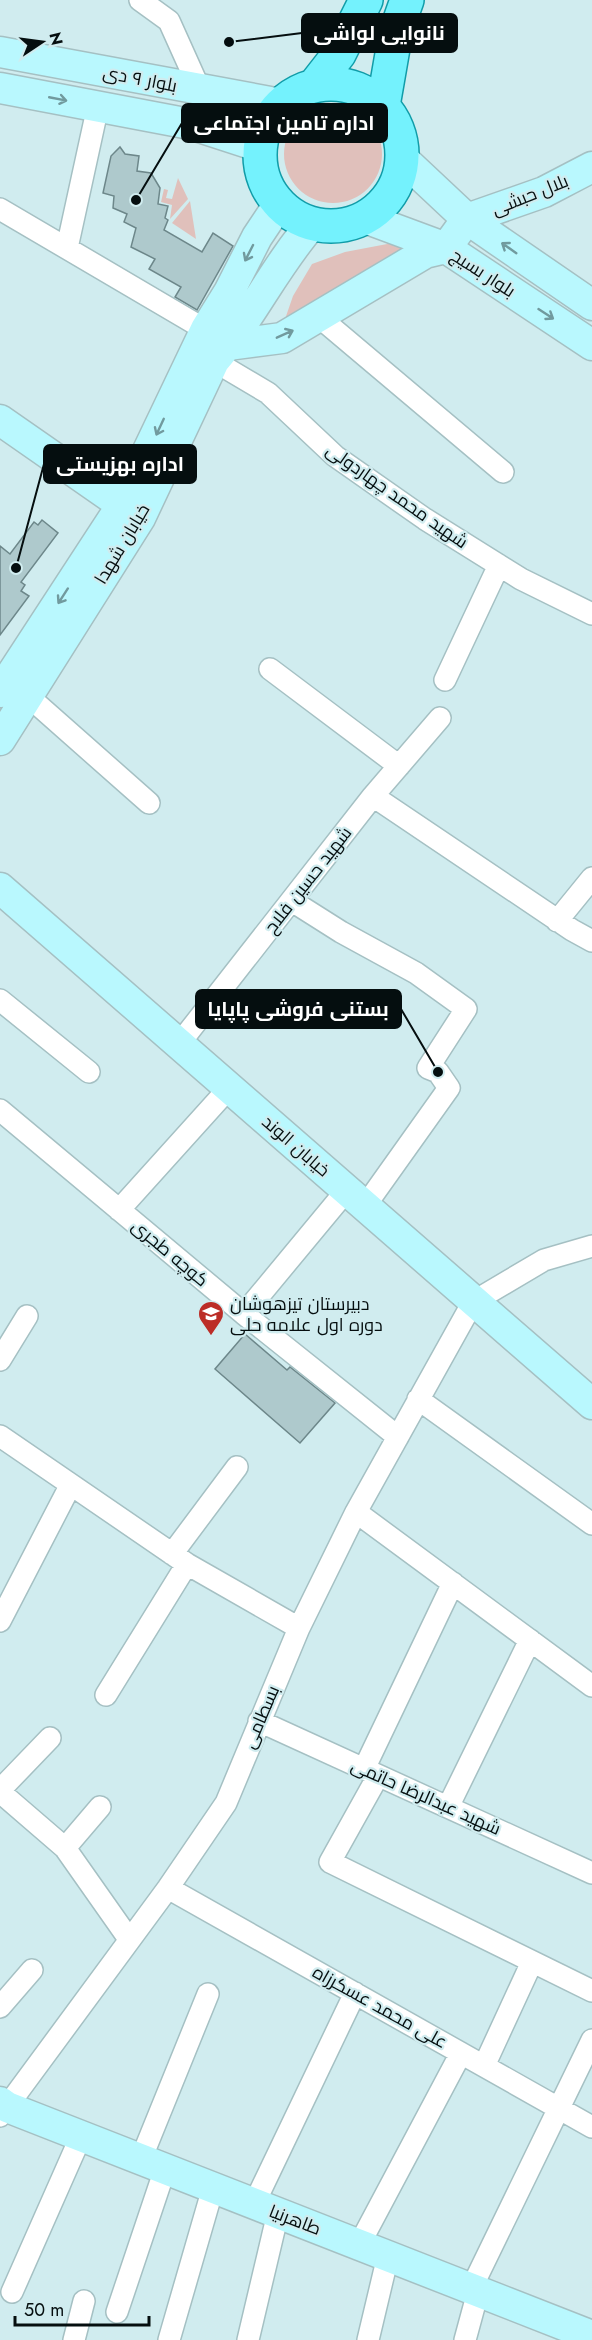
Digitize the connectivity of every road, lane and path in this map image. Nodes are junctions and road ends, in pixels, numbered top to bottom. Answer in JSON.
{"nodes":[{"id":1,"x":140,"y":0,"type":"edge"},
{"id":2,"x":366,"y":0,"type":"edge"},
{"id":3,"x":407,"y":0,"type":"edge"},
{"id":4,"x":0,"y":52,"type":"edge"},
{"id":5,"x":314,"y":86,"type":"junction"},
{"id":6,"x":0,"y":88,"type":"edge"},
{"id":7,"x":200,"y":90,"type":"junction"},
{"id":8,"x":281,"y":104,"type":"junction"},
{"id":9,"x":98,"y":106,"type":"junction"},
{"id":10,"x":383,"y":106,"type":"junction"},
{"id":11,"x":261,"y":147,"type":"junction"},
{"id":12,"x":402,"y":158,"type":"junction"},
{"id":13,"x":592,"y":167,"type":"edge"},
{"id":14,"x":279,"y":204,"type":"junction"},
{"id":15,"x":0,"y":209,"type":"edge"},
{"id":16,"x":365,"y":218,"type":"junction"},
{"id":17,"x":467,"y":219,"type":"junction"},
{"id":18,"x":312,"y":224,"type":"junction"},
{"id":19,"x":67,"y":248,"type":"junction"},
{"id":20,"x":446,"y":248,"type":"junction"},
{"id":21,"x":592,"y":305,"type":"edge"},
{"id":22,"x":318,"y":316,"type":"junction"},
{"id":23,"x":216,"y":345,"type":"junction"},
{"id":24,"x":592,"y":345,"type":"edge"},
{"id":25,"x":0,"y":420,"type":"edge"},
{"id":26,"x":503,"y":472,"type":"dead end"},
{"id":27,"x":131,"y":512,"type":"junction"},
{"id":28,"x":499,"y":565,"type":"junction"},
{"id":29,"x":592,"y":614,"type":"edge"},
{"id":30,"x":270,"y":669,"type":"dead end"},
{"id":31,"x":445,"y":681,"type":"dead end"},
{"id":32,"x":14,"y":694,"type":"edge"},
{"id":33,"x":440,"y":718,"type":"dead end"},
{"id":34,"x":0,"y":740,"type":"edge"},
{"id":35,"x":399,"y":766,"type":"junction"},
{"id":36,"x":373,"y":796,"type":"junction"},
{"id":37,"x":149,"y":803,"type":"dead end"},
{"id":38,"x":592,"y":878,"type":"edge"},
{"id":39,"x":0,"y":888,"type":"edge"},
{"id":40,"x":292,"y":901,"type":"junction"},
{"id":41,"x":557,"y":921,"type":"junction"},
{"id":42,"x":592,"y":942,"type":"edge"},
{"id":43,"x":0,"y":1000,"type":"edge"},
{"id":44,"x":179,"y":1044,"type":"junction"},
{"id":45,"x":89,"y":1072,"type":"dead end"},
{"id":46,"x":229,"y":1088,"type":"junction"},
{"id":47,"x":0,"y":1110,"type":"edge"},
{"id":48,"x":356,"y":1198,"type":"junction"},
{"id":49,"x":119,"y":1210,"type":"junction"},
{"id":50,"x":592,"y":1246,"type":"edge"},
{"id":51,"x":473,"y":1302,"type":"junction"},
{"id":52,"x":243,"y":1314,"type":"junction"},
{"id":53,"x":27,"y":1316,"type":"dead end"},
{"id":54,"x":0,"y":1360,"type":"edge"},
{"id":55,"x":418,"y":1399,"type":"junction"},
{"id":56,"x":592,"y":1404,"type":"edge"},
{"id":57,"x":0,"y":1436,"type":"edge"},
{"id":58,"x":398,"y":1437,"type":"junction"},
{"id":59,"x":237,"y":1467,"type":"dead end"},
{"id":60,"x":70,"y":1486,"type":"junction"},
{"id":61,"x":356,"y":1512,"type":"junction"},
{"id":62,"x":592,"y":1524,"type":"edge"},
{"id":63,"x":180,"y":1559,"type":"junction"},
{"id":64,"x":453,"y":1583,"type":"junction"},
{"id":65,"x":0,"y":1621,"type":"edge"},
{"id":66,"x":299,"y":1628,"type":"junction"},
{"id":67,"x":530,"y":1640,"type":"junction"},
{"id":68,"x":592,"y":1686,"type":"edge"},
{"id":69,"x":106,"y":1695,"type":"dead end"},
{"id":70,"x":260,"y":1722,"type":"junction"},
{"id":71,"x":50,"y":1738,"type":"dead end"},
{"id":72,"x":371,"y":1772,"type":"junction"},
{"id":73,"x":0,"y":1791,"type":"edge"},
{"id":74,"x":100,"y":1807,"type":"dead end"},
{"id":75,"x":448,"y":1807,"type":"junction"},
{"id":76,"x":65,"y":1848,"type":"junction"},
{"id":77,"x":592,"y":1873,"type":"edge"},
{"id":78,"x":168,"y":1888,"type":"junction"},
{"id":79,"x":129,"y":1940,"type":"junction"},
{"id":80,"x":532,"y":1962,"type":"junction"},
{"id":81,"x":32,"y":1970,"type":"dead end"},
{"id":82,"x":592,"y":1991,"type":"edge"},
{"id":83,"x":355,"y":1993,"type":"junction"},
{"id":84,"x":208,"y":1994,"type":"dead end"},
{"id":85,"x":0,"y":2007,"type":"edge"},
{"id":86,"x":592,"y":2040,"type":"edge"},
{"id":87,"x":461,"y":2053,"type":"junction"},
{"id":88,"x":484,"y":2066,"type":"junction"},
{"id":89,"x":2,"y":2108,"type":"edge"},
{"id":90,"x":559,"y":2108,"type":"junction"},
{"id":91,"x":592,"y":2127,"type":"edge"},
{"id":92,"x":81,"y":2136,"type":"junction"},
{"id":93,"x":153,"y":2164,"type":"junction"},
{"id":94,"x":213,"y":2188,"type":"junction"},
{"id":95,"x":266,"y":2209,"type":"junction"},
{"id":96,"x":359,"y":2245,"type":"junction"},
{"id":97,"x":388,"y":2256,"type":"junction"},
{"id":98,"x":475,"y":2291,"type":"junction"},
{"id":99,"x":12,"y":2292,"type":"dead end"},
{"id":100,"x":84,"y":2301,"type":"dead end"},
{"id":101,"x":117,"y":2312,"type":"dead end"},
{"id":102,"x":582,"y":2332,"type":"edge"},
{"id":103,"x":74,"y":2340,"type":"edge"},
{"id":104,"x":169,"y":2340,"type":"edge"},
{"id":105,"x":248,"y":2340,"type":"edge"},
{"id":106,"x":368,"y":2340,"type":"edge"},
{"id":107,"x":465,"y":2340,"type":"edge"}],
"edges":[{"from":1,"to":7,"type":"street"},
{"from":2,"to":5,"type":"main road"},
{"from":3,"to":10,"type":"main road"},
{"from":4,"to":7,"type":"main road","name":"بلوار ۹ دی"},
{"from":5,"to":8,"type":"main road"},
{"from":5,"to":10,"type":"main road"},
{"from":6,"to":9,"type":"main road","name":"بلوار ۹ دی","one_way":true},
{"from":7,"to":8,"type":"main road","name":"بلوار ۹ دی"},
{"from":8,"to":11,"type":"main road"},
{"from":9,"to":11,"type":"main road","name":"بلوار ۹ دی"},
{"from":9,"to":19,"type":"street"},
{"from":10,"to":12,"type":"main road"},
{"from":11,"to":14,"type":"main road"},
{"from":12,"to":16,"type":"main road"},
{"from":12,"to":17,"type":"main road","name":"بلوار بسیج"},
{"from":13,"to":17,"type":"main road","name":"بلال حبشی"},
{"from":14,"to":18,"type":"main road"},
{"from":14,"to":23,"type":"main road","name":"خیابان شهدا","one_way":true},
{"from":15,"to":19,"type":"street","name":"شهید محمد چهاردولی"},
{"from":16,"to":18,"type":"main road"},
{"from":16,"to":20,"type":"main road","name":"بلوار بسیج"},
{"from":17,"to":20,"type":"main road"},
{"from":21,"to":17,"type":"main road","name":"بلوار بسیج","one_way":true},
{"from":18,"to":23,"type":"main road","name":"خیابان شهدا"},
{"from":19,"to":23,"type":"street","name":"شهید محمد چهاردولی"},
{"from":20,"to":22,"type":"main road"},
{"from":20,"to":24,"type":"main road","name":"بلوار بسیج","one_way":true},
{"from":23,"to":22,"type":"main road","one_way":true},
{"from":22,"to":26,"type":"street"},
{"from":23,"to":27,"type":"main road","name":"خیابان شهدا"},
{"from":23,"to":28,"type":"street","name":"شهید محمد چهاردولی"},
{"from":25,"to":27,"type":"main road"},
{"from":27,"to":32,"type":"main road","name":"خیابان شهدا"},
{"from":28,"to":29,"type":"street","name":"شهید محمد چهاردولی"},
{"from":28,"to":31,"type":"street"},
{"from":30,"to":35,"type":"street"},
{"from":32,"to":34,"type":"main road","name":"خیابان شهدا"},
{"from":32,"to":37,"type":"street"},
{"from":33,"to":35,"type":"street","name":"شهید حسین فلاح"},
{"from":35,"to":36,"type":"street","name":"شهید حسین فلاح"},
{"from":36,"to":40,"type":"street","name":"شهید حسین فلاح"},
{"from":36,"to":41,"type":"street"},
{"from":38,"to":41,"type":"street"},
{"from":39,"to":44,"type":"main road","name":"خیابان الوند"},
{"from":40,"to":44,"type":"street","name":"شهید حسین فلاح"},
{"from":40,"to":48,"type":"street"},
{"from":41,"to":42,"type":"street"},
{"from":43,"to":45,"type":"street"},
{"from":44,"to":46,"type":"main road","name":"خیابان الوند"},
{"from":46,"to":48,"type":"main road","name":"خیابان الوند"},
{"from":46,"to":49,"type":"street"},
{"from":47,"to":49,"type":"street","name":"کوچه طجری"},
{"from":48,"to":51,"type":"main road","name":"خیابان الوند"},
{"from":48,"to":52,"type":"street"},
{"from":49,"to":52,"type":"street","name":"کوچه طجری"},
{"from":50,"to":51,"type":"street"},
{"from":51,"to":55,"type":"street","name":"بسطامی"},
{"from":51,"to":56,"type":"main road","name":"خیابان الوند"},
{"from":52,"to":58,"type":"street","name":"کوچه طجری"},
{"from":53,"to":54,"type":"street"},
{"from":55,"to":58,"type":"street","name":"بسطامی"},
{"from":55,"to":62,"type":"street"},
{"from":57,"to":60,"type":"street"},
{"from":58,"to":61,"type":"street","name":"بسطامی"},
{"from":59,"to":63,"type":"street"},
{"from":60,"to":63,"type":"street"},
{"from":60,"to":65,"type":"street"},
{"from":61,"to":64,"type":"street"},
{"from":61,"to":66,"type":"street","name":"بسطامی"},
{"from":63,"to":66,"type":"street"},
{"from":63,"to":69,"type":"street"},
{"from":64,"to":67,"type":"street"},
{"from":64,"to":72,"type":"street"},
{"from":66,"to":70,"type":"street","name":"بسطامی"},
{"from":67,"to":68,"type":"street"},
{"from":67,"to":75,"type":"street"},
{"from":70,"to":72,"type":"street","name":"شهید عبدالرضا حاتمی"},
{"from":70,"to":78,"type":"street","name":"بسطامی"},
{"from":71,"to":73,"type":"street"},
{"from":72,"to":75,"type":"street","name":"شهید عبدالرضا حاتمی"},
{"from":72,"to":80,"type":"street"},
{"from":73,"to":76,"type":"street"},
{"from":74,"to":76,"type":"street"},
{"from":75,"to":77,"type":"street","name":"شهید عبدالرضا حاتمی"},
{"from":76,"to":79,"type":"street"},
{"from":78,"to":79,"type":"street","name":"بسطامی"},
{"from":78,"to":83,"type":"street","name":"علی محمد عسکرزاه"},
{"from":79,"to":89,"type":"street","name":"بسطامی"},
{"from":80,"to":82,"type":"street"},
{"from":80,"to":88,"type":"street"},
{"from":81,"to":85,"type":"street"},
{"from":83,"to":87,"type":"street","name":"علی محمد عسکرزاه"},
{"from":83,"to":95,"type":"street"},
{"from":84,"to":93,"type":"street"},
{"from":86,"to":90,"type":"street"},
{"from":87,"to":88,"type":"street","name":"علی محمد عسکرزاه"},
{"from":87,"to":96,"type":"street"},
{"from":88,"to":90,"type":"street","name":"علی محمد عسکرزاه"},
{"from":89,"to":92,"type":"main road","name":"طاهرنیا"},
{"from":90,"to":91,"type":"street","name":"علی محمد عسکرزاه"},
{"from":90,"to":98,"type":"street"},
{"from":92,"to":93,"type":"main road","name":"طاهرنیا"},
{"from":92,"to":99,"type":"street"},
{"from":93,"to":94,"type":"main road","name":"طاهرنیا"},
{"from":93,"to":101,"type":"street"},
{"from":94,"to":95,"type":"main road","name":"طاهرنیا"},
{"from":94,"to":104,"type":"street"},
{"from":95,"to":96,"type":"main road","name":"طاهرنیا"},
{"from":95,"to":105,"type":"street"},
{"from":96,"to":97,"type":"main road","name":"طاهرنیا"},
{"from":97,"to":98,"type":"main road","name":"طاهرنیا"},
{"from":97,"to":106,"type":"street"},
{"from":98,"to":102,"type":"main road","name":"طاهرنیا"},
{"from":98,"to":107,"type":"street"},
{"from":100,"to":103,"type":"street"}]}
